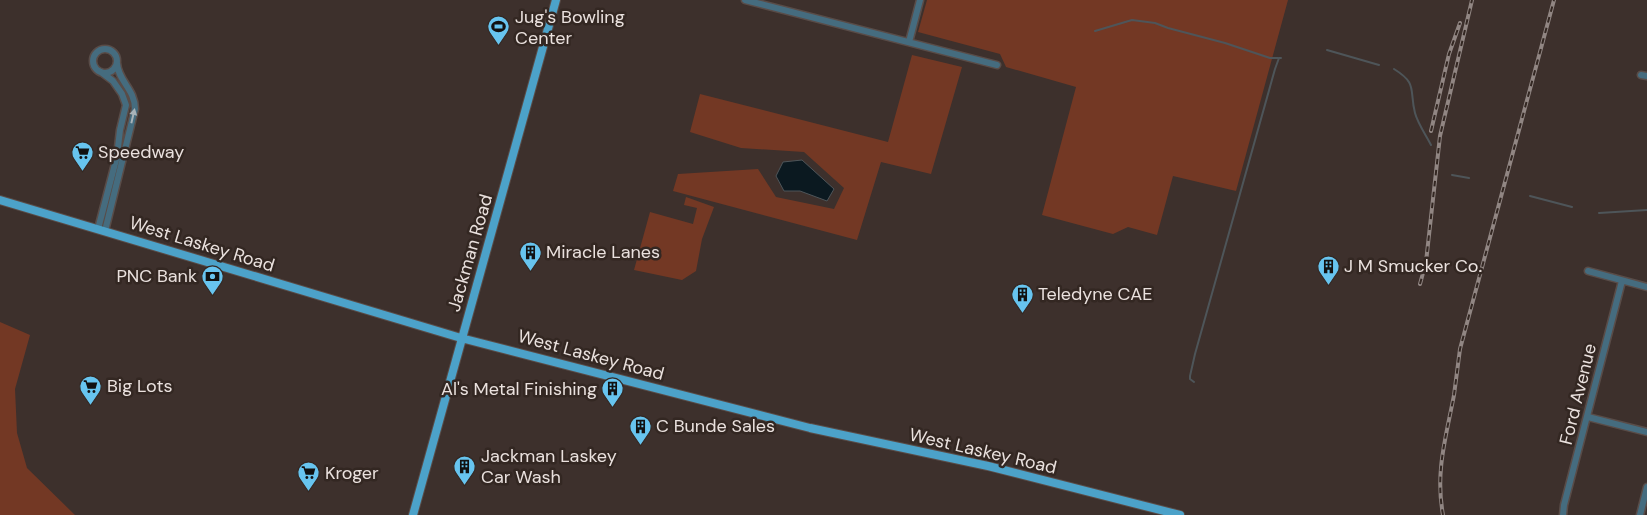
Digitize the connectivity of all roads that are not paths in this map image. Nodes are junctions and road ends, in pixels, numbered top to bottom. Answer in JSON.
{"nodes":[{"id":1,"x":556,"y":0,"type":"edge"},
{"id":2,"x":745,"y":0,"type":"edge"},
{"id":3,"x":920,"y":0,"type":"edge"},
{"id":4,"x":909,"y":42,"type":"junction"},
{"id":5,"x":117,"y":62,"type":"junction"},
{"id":6,"x":997,"y":65,"type":"dead end"},
{"id":7,"x":101,"y":72,"type":"junction"},
{"id":8,"x":0,"y":200,"type":"edge"},
{"id":9,"x":102,"y":230,"type":"junction"},
{"id":10,"x":1588,"y":271,"type":"dead end"},
{"id":11,"x":1622,"y":281,"type":"junction"},
{"id":12,"x":1647,"y":287,"type":"edge"},
{"id":13,"x":462,"y":338,"type":"junction"},
{"id":14,"x":1588,"y":417,"type":"junction"},
{"id":15,"x":1647,"y":432,"type":"edge"},
{"id":16,"x":1647,"y":486,"type":"edge"},
{"id":17,"x":413,"y":515,"type":"edge"},
{"id":18,"x":1180,"y":515,"type":"edge"},
{"id":19,"x":1563,"y":515,"type":"edge"},
{"id":20,"x":1640,"y":515,"type":"edge"}],
"edges":[{"from":1,"to":13,"type":"main road","name":"Jackman Road"},
{"from":2,"to":4,"type":"street"},
{"from":3,"to":4,"type":"street"},
{"from":4,"to":6,"type":"street"},
{"from":5,"to":7,"type":"street"},
{"from":5,"to":7,"type":"street"},
{"from":9,"to":5,"type":"street","one_way":true},
{"from":7,"to":9,"type":"street"},
{"from":8,"to":9,"type":"main road","name":"West Laskey Road"},
{"from":9,"to":13,"type":"main road","name":"West Laskey Road"},
{"from":10,"to":11,"type":"street"},
{"from":11,"to":12,"type":"street"},
{"from":11,"to":14,"type":"street","name":"Ford Avenue"},
{"from":13,"to":17,"type":"main road","name":"Jackman Road"},
{"from":13,"to":18,"type":"main road","name":"West Laskey Road"},
{"from":14,"to":15,"type":"street"},
{"from":14,"to":19,"type":"street","name":"Ford Avenue"},
{"from":16,"to":20,"type":"street"}]}
